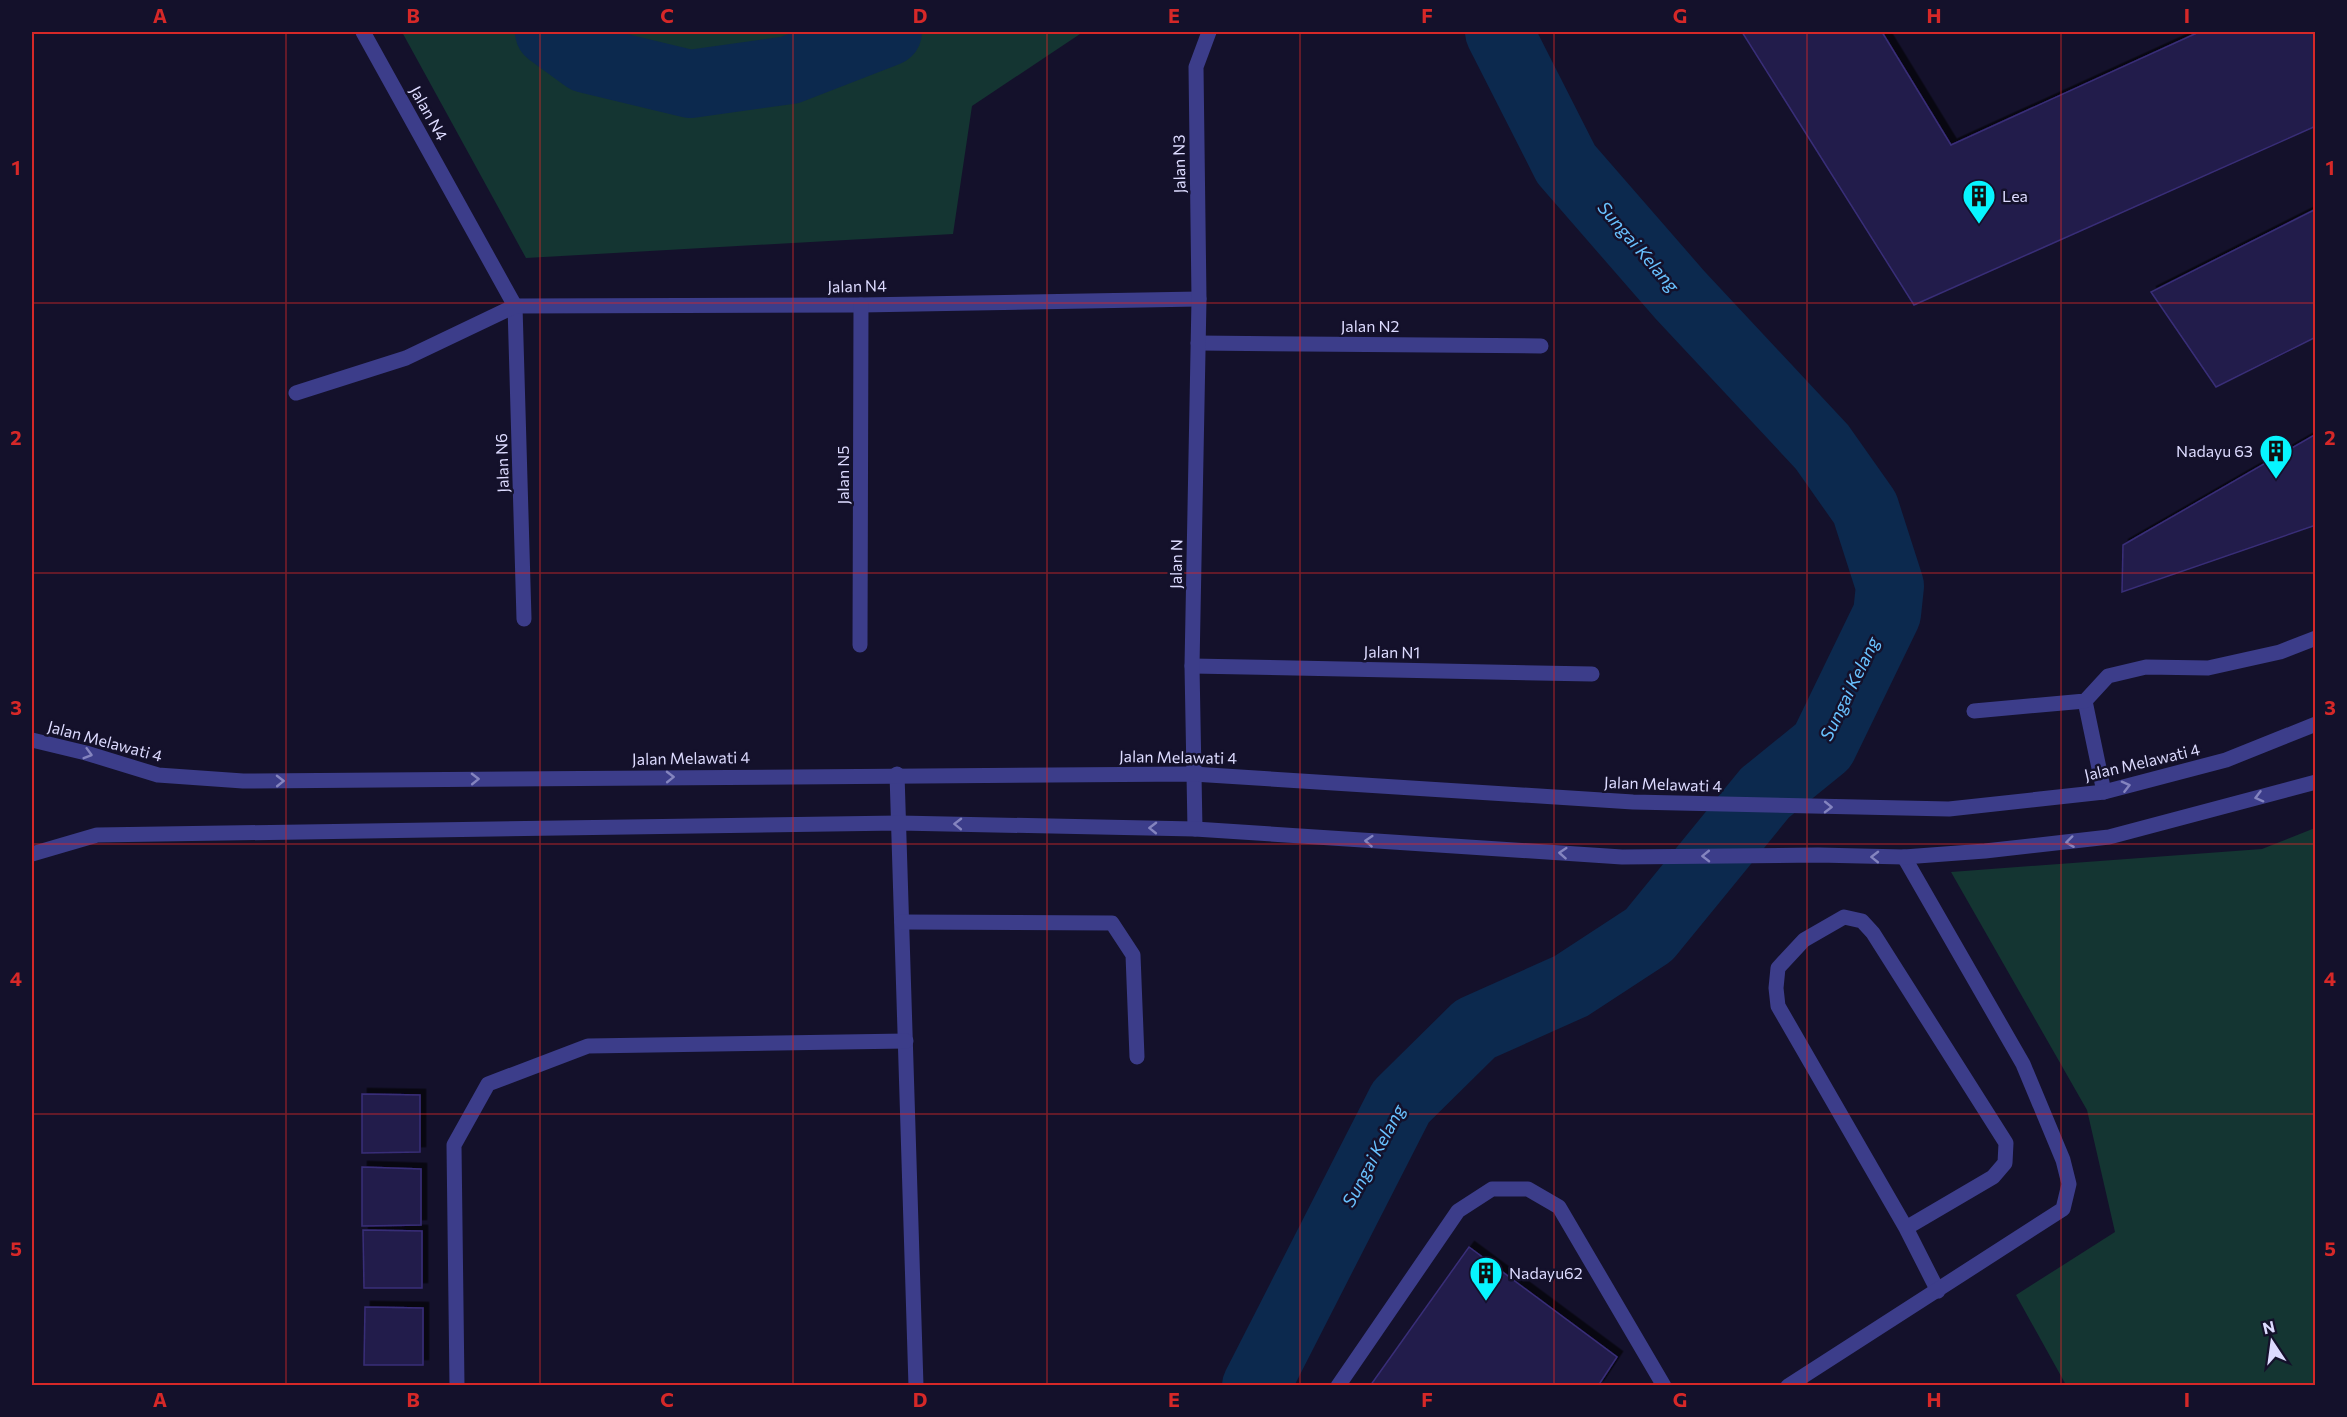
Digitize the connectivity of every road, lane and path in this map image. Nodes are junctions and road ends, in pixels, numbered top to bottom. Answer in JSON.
{"nodes":[{"id":1,"x":363,"y":32,"type":"edge"},
{"id":2,"x":1209,"y":32,"type":"edge"},
{"id":3,"x":1198,"y":299,"type":"junction"},
{"id":4,"x":861,"y":305,"type":"junction"},
{"id":5,"x":515,"y":306,"type":"junction"},
{"id":6,"x":1198,"y":343,"type":"junction"},
{"id":7,"x":1541,"y":346,"type":"dead end"},
{"id":8,"x":296,"y":393,"type":"dead end"},
{"id":9,"x":524,"y":619,"type":"dead end"},
{"id":10,"x":2316,"y":638,"type":"edge"},
{"id":11,"x":860,"y":645,"type":"dead end"},
{"id":12,"x":1192,"y":666,"type":"junction"},
{"id":13,"x":1592,"y":674,"type":"dead end"},
{"id":14,"x":2085,"y":701,"type":"junction"},
{"id":15,"x":1974,"y":711,"type":"dead end"},
{"id":16,"x":2316,"y":724,"type":"edge"},
{"id":17,"x":32,"y":740,"type":"edge"},
{"id":18,"x":897,"y":774,"type":"junction"},
{"id":19,"x":1193,"y":774,"type":"junction"},
{"id":20,"x":2316,"y":782,"type":"edge"},
{"id":21,"x":2104,"y":792,"type":"junction"},
{"id":22,"x":899,"y":823,"type":"junction"},
{"id":23,"x":1195,"y":829,"type":"junction"},
{"id":24,"x":32,"y":854,"type":"edge"},
{"id":25,"x":1904,"y":857,"type":"junction"},
{"id":26,"x":902,"y":922,"type":"junction"},
{"id":27,"x":906,"y":1041,"type":"junction"},
{"id":28,"x":1137,"y":1057,"type":"dead end"},
{"id":29,"x":1906,"y":1228,"type":"junction"},
{"id":30,"x":1938,"y":1291,"type":"junction"},
{"id":31,"x":457,"y":1386,"type":"edge"},
{"id":32,"x":916,"y":1386,"type":"edge"},
{"id":33,"x":1338,"y":1386,"type":"edge"},
{"id":34,"x":1664,"y":1386,"type":"edge"},
{"id":35,"x":1788,"y":1386,"type":"edge"}],
"edges":[{"from":1,"to":5,"type":"street","name":"Jalan N4"},
{"from":2,"to":3,"type":"street","name":"Jalan N3"},
{"from":3,"to":4,"type":"street","name":"Jalan N4"},
{"from":3,"to":6,"type":"street","name":"Jalan N"},
{"from":4,"to":5,"type":"street","name":"Jalan N4"},
{"from":4,"to":11,"type":"street","name":"Jalan N5"},
{"from":5,"to":8,"type":"street","name":"Jalan N4"},
{"from":5,"to":9,"type":"street","name":"Jalan N6"},
{"from":6,"to":7,"type":"street","name":"Jalan N2"},
{"from":6,"to":12,"type":"street","name":"Jalan N"},
{"from":10,"to":14,"type":"street"},
{"from":12,"to":13,"type":"street","name":"Jalan N1"},
{"from":12,"to":19,"type":"street","name":"Jalan N"},
{"from":14,"to":15,"type":"street"},
{"from":14,"to":21,"type":"street"},
{"from":21,"to":16,"type":"street","name":"Jalan Melawati 4","one_way":true},
{"from":17,"to":18,"type":"street","name":"Jalan Melawati 4","one_way":true},
{"from":18,"to":19,"type":"street","name":"Jalan Melawati 4"},
{"from":18,"to":22,"type":"street"},
{"from":19,"to":21,"type":"street","name":"Jalan Melawati 4","one_way":true},
{"from":19,"to":23,"type":"street","name":"Jalan N"},
{"from":20,"to":25,"type":"street","one_way":true},
{"from":23,"to":22,"type":"street","one_way":true},
{"from":22,"to":24,"type":"street"},
{"from":22,"to":26,"type":"street"},
{"from":25,"to":23,"type":"street","one_way":true},
{"from":25,"to":30,"type":"street"},
{"from":26,"to":27,"type":"street"},
{"from":26,"to":28,"type":"street"},
{"from":27,"to":31,"type":"street"},
{"from":27,"to":32,"type":"street"},
{"from":29,"to":29,"type":"street"},
{"from":29,"to":30,"type":"street"},
{"from":30,"to":35,"type":"street"},
{"from":33,"to":34,"type":"street"}]}
